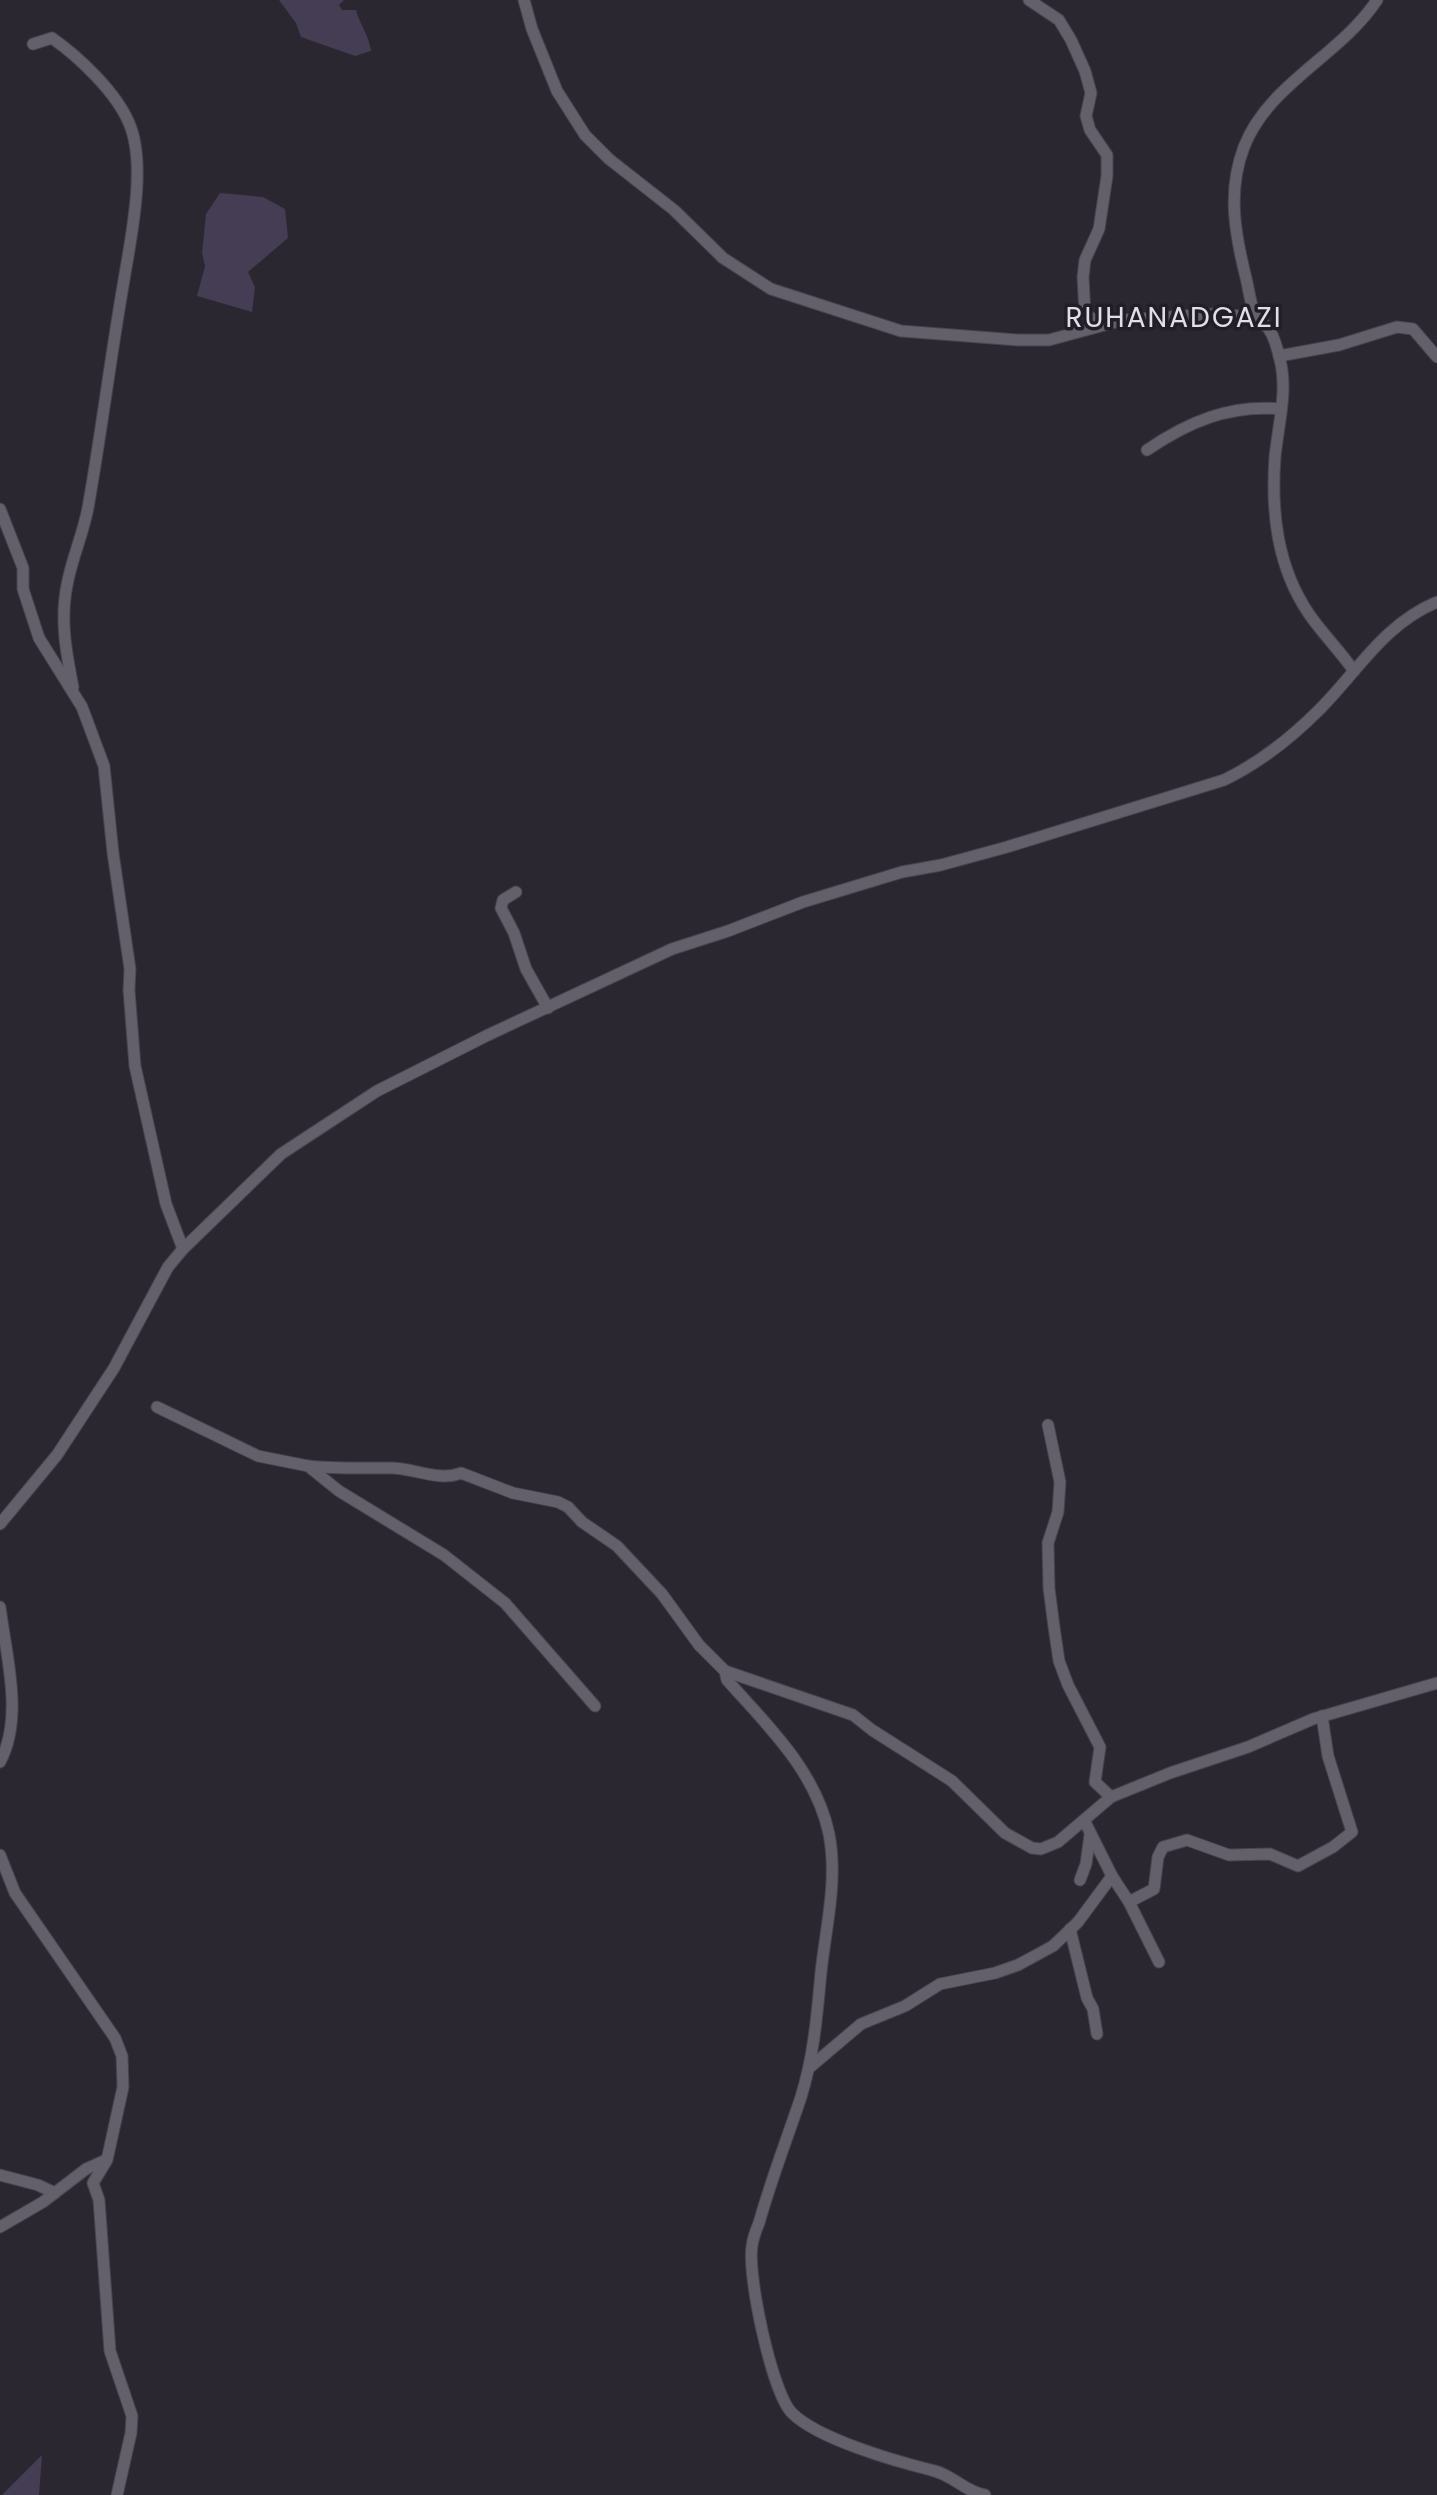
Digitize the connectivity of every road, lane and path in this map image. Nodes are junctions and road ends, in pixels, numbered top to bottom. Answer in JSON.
{"nodes":[{"id":1,"x":524,"y":0,"type":"edge"},
{"id":2,"x":1029,"y":0,"type":"edge"},
{"id":3,"x":1377,"y":0,"type":"edge"},
{"id":4,"x":33,"y":44,"type":"dead end"},
{"id":5,"x":1255,"y":317,"type":"junction"},
{"id":6,"x":1100,"y":325,"type":"junction"},
{"id":7,"x":1279,"y":356,"type":"junction"},
{"id":8,"x":1437,"y":357,"type":"edge"},
{"id":9,"x":1281,"y":409,"type":"junction"},
{"id":10,"x":1147,"y":450,"type":"dead end"},
{"id":11,"x":0,"y":509,"type":"edge"},
{"id":12,"x":1437,"y":602,"type":"edge"},
{"id":13,"x":1354,"y":671,"type":"junction"},
{"id":14,"x":75,"y":695,"type":"junction"},
{"id":15,"x":516,"y":892,"type":"dead end"},
{"id":16,"x":548,"y":1008,"type":"junction"},
{"id":17,"x":183,"y":1249,"type":"junction"},
{"id":18,"x":157,"y":1407,"type":"dead end"},
{"id":19,"x":1048,"y":1425,"type":"dead end"},
{"id":20,"x":308,"y":1466,"type":"junction"},
{"id":21,"x":0,"y":1524,"type":"edge"},
{"id":22,"x":0,"y":1607,"type":"edge"},
{"id":23,"x":725,"y":1671,"type":"junction"},
{"id":24,"x":1437,"y":1683,"type":"edge"},
{"id":25,"x":6,"y":1696,"type":"edge"},
{"id":26,"x":595,"y":1706,"type":"dead end"},
{"id":27,"x":1322,"y":1716,"type":"junction"},
{"id":28,"x":0,"y":1762,"type":"edge"},
{"id":29,"x":1111,"y":1797,"type":"junction"},
{"id":30,"x":1085,"y":1822,"type":"junction"},
{"id":31,"x":1090,"y":1835,"type":"junction"},
{"id":32,"x":0,"y":1855,"type":"edge"},
{"id":33,"x":1112,"y":1876,"type":"junction"},
{"id":34,"x":1080,"y":1880,"type":"dead end"},
{"id":35,"x":1129,"y":1902,"type":"junction"},
{"id":36,"x":1070,"y":1929,"type":"junction"},
{"id":37,"x":1159,"y":1962,"type":"dead end"},
{"id":38,"x":1097,"y":2034,"type":"dead end"},
{"id":39,"x":809,"y":2068,"type":"junction"},
{"id":40,"x":107,"y":2160,"type":"junction"},
{"id":41,"x":0,"y":2175,"type":"edge"},
{"id":42,"x":55,"y":2193,"type":"junction"},
{"id":43,"x":0,"y":2227,"type":"edge"},
{"id":44,"x":121,"y":2477,"type":"junction"},
{"id":45,"x":117,"y":2495,"type":"edge"},
{"id":46,"x":130,"y":2495,"type":"edge"},
{"id":47,"x":985,"y":2495,"type":"edge"}],
"edges":[{"from":1,"to":6,"type":"street"},
{"from":2,"to":6,"type":"street"},
{"from":3,"to":5,"type":"street"},
{"from":4,"to":14,"type":"street"},
{"from":5,"to":6,"type":"street"},
{"from":5,"to":7,"type":"street"},
{"from":7,"to":8,"type":"street"},
{"from":7,"to":9,"type":"street"},
{"from":9,"to":10,"type":"street"},
{"from":9,"to":13,"type":"street"},
{"from":11,"to":14,"type":"street"},
{"from":12,"to":13,"type":"street"},
{"from":13,"to":16,"type":"street"},
{"from":14,"to":17,"type":"street"},
{"from":15,"to":16,"type":"street"},
{"from":16,"to":17,"type":"street"},
{"from":17,"to":21,"type":"street"},
{"from":18,"to":20,"type":"street"},
{"from":19,"to":29,"type":"street"},
{"from":20,"to":23,"type":"street"},
{"from":20,"to":26,"type":"street"},
{"from":22,"to":25,"type":"street"},
{"from":23,"to":30,"type":"street"},
{"from":23,"to":39,"type":"street"},
{"from":24,"to":27,"type":"street"},
{"from":25,"to":28,"type":"street"},
{"from":27,"to":29,"type":"street"},
{"from":27,"to":35,"type":"street"},
{"from":29,"to":30,"type":"street"},
{"from":30,"to":31,"type":"street"},
{"from":31,"to":33,"type":"street"},
{"from":31,"to":34,"type":"street"},
{"from":32,"to":40,"type":"street"},
{"from":33,"to":35,"type":"street"},
{"from":33,"to":36,"type":"street"},
{"from":35,"to":37,"type":"street"},
{"from":36,"to":38,"type":"street"},
{"from":36,"to":39,"type":"street"},
{"from":39,"to":47,"type":"street"},
{"from":40,"to":42,"type":"street"},
{"from":40,"to":44,"type":"street"},
{"from":41,"to":42,"type":"street"},
{"from":42,"to":43,"type":"street"},
{"from":44,"to":45,"type":"street"},
{"from":44,"to":46,"type":"street"}]}
